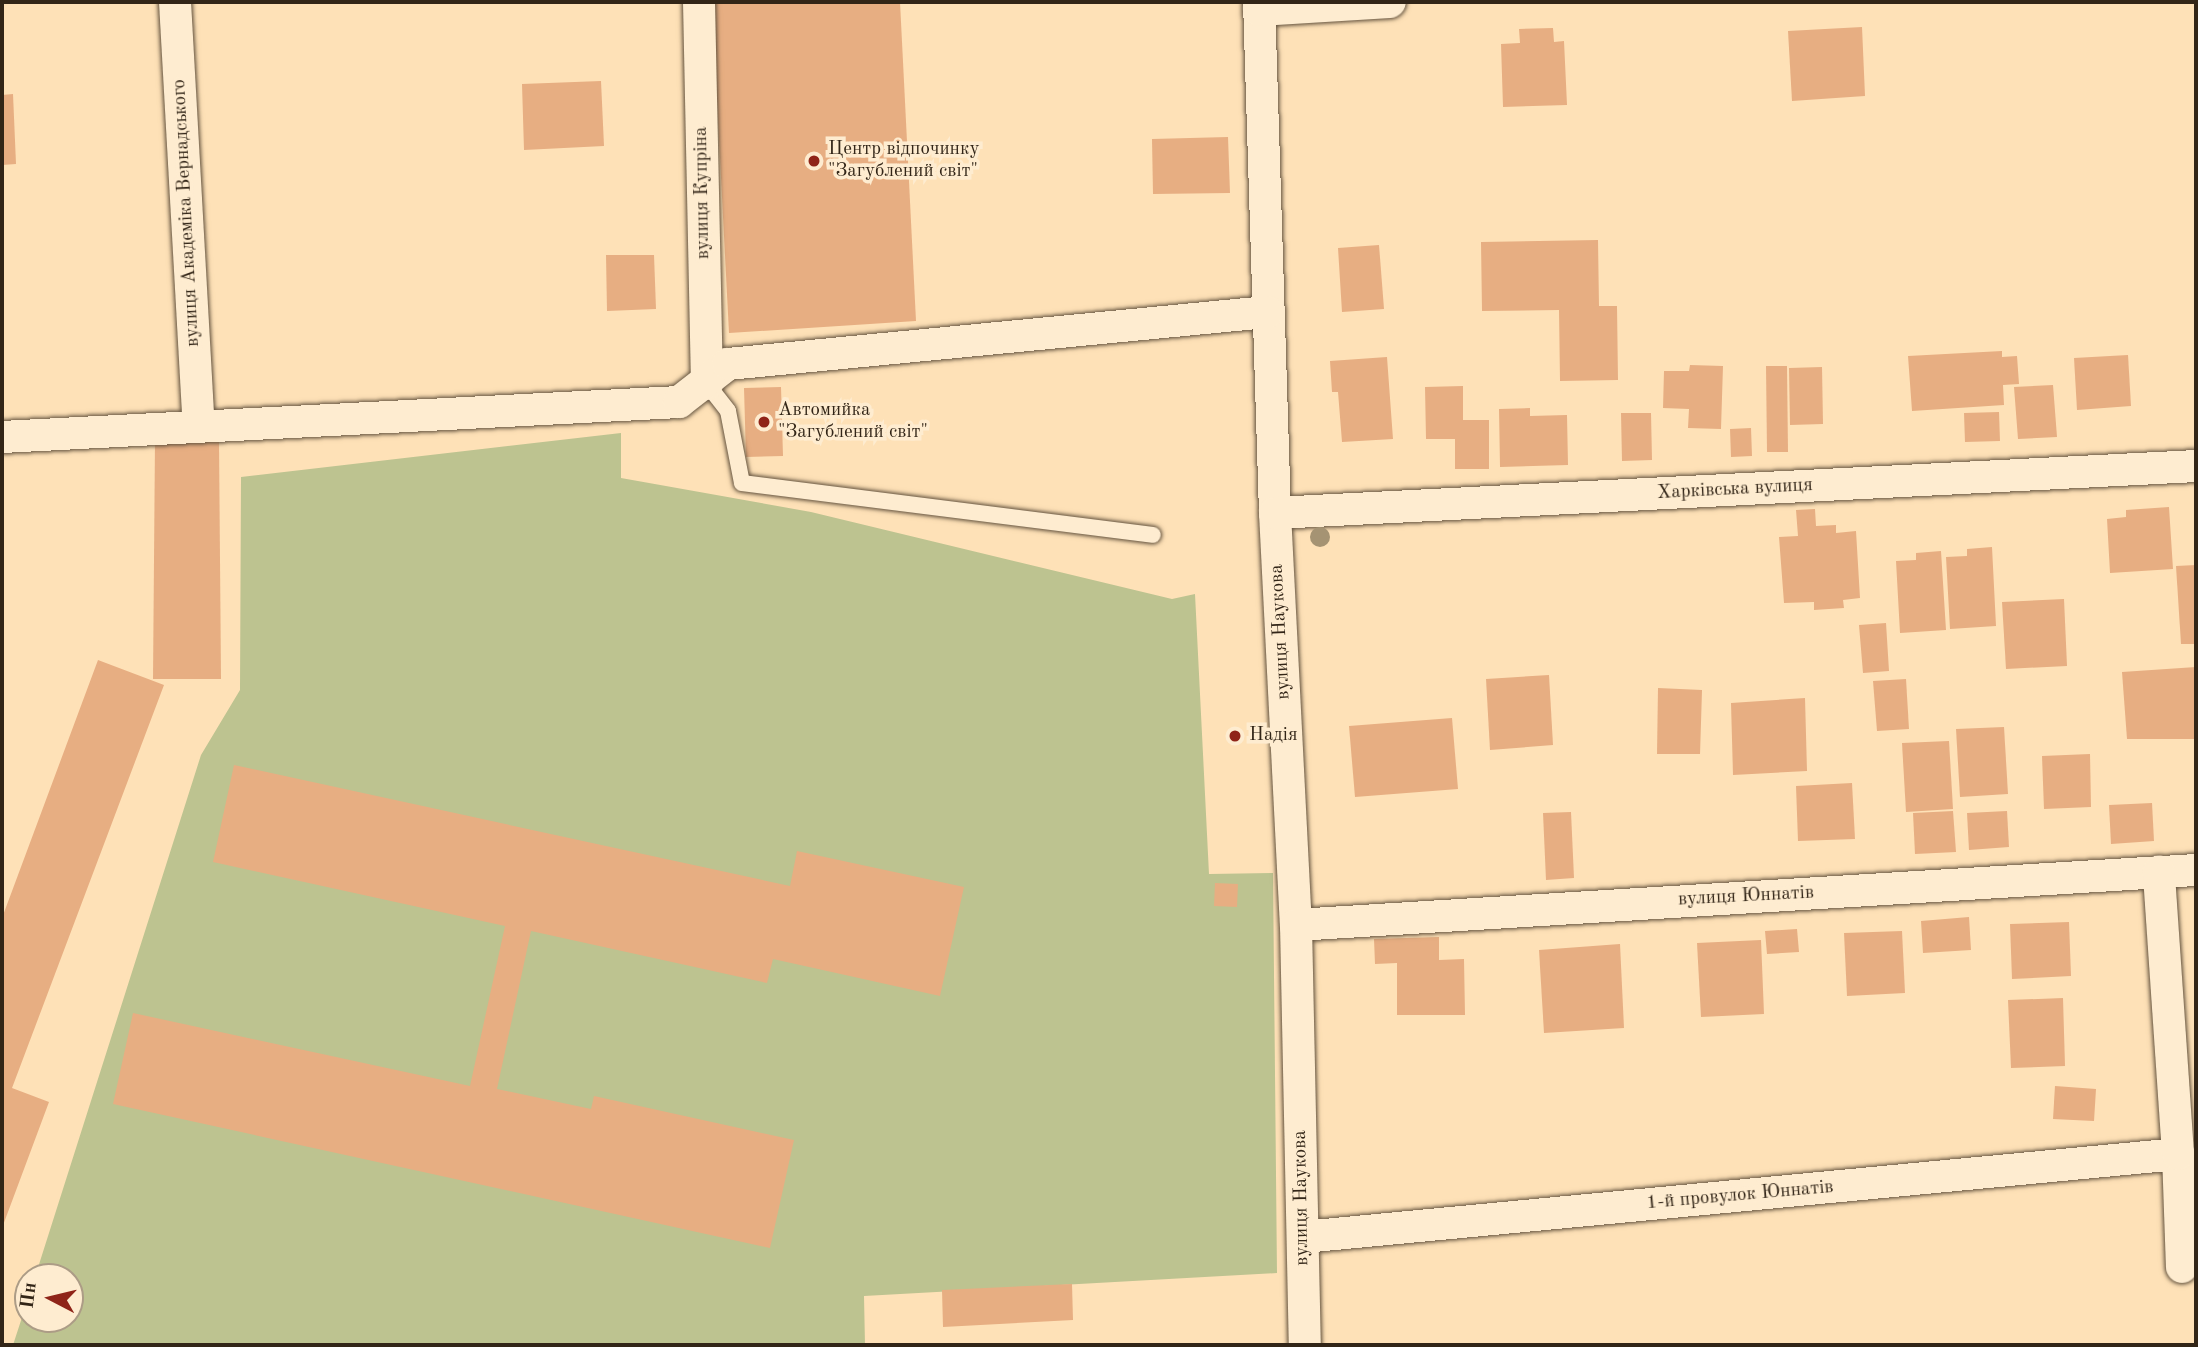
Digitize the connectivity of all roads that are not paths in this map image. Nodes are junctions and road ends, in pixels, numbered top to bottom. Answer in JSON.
{"nodes":[{"id":1,"x":175,"y":2,"type":"edge"},
{"id":2,"x":699,"y":2,"type":"edge"},
{"id":3,"x":1390,"y":2,"type":"edge"},
{"id":4,"x":1259,"y":6,"type":"edge"},
{"id":5,"x":1267,"y":312,"type":"junction"},
{"id":6,"x":707,"y":384,"type":"junction"},
{"id":7,"x":198,"y":425,"type":"junction"},
{"id":8,"x":2,"y":437,"type":"edge"},
{"id":9,"x":2196,"y":467,"type":"edge"},
{"id":10,"x":1275,"y":513,"type":"junction"},
{"id":11,"x":1153,"y":535,"type":"dead end"},
{"id":12,"x":2196,"y":870,"type":"edge"},
{"id":13,"x":2159,"y":872,"type":"junction"},
{"id":14,"x":1296,"y":925,"type":"junction"},
{"id":15,"x":2178,"y":1154,"type":"junction"},
{"id":16,"x":1303,"y":1237,"type":"junction"},
{"id":17,"x":2182,"y":1267,"type":"dead end"},
{"id":18,"x":1305,"y":1345,"type":"edge"}],
"edges":[{"from":1,"to":7,"type":"street","name":"вулиця Академіка Вернадського"},
{"from":2,"to":6,"type":"street","name":"вулиця Купріна"},
{"from":3,"to":4,"type":"street"},
{"from":4,"to":5,"type":"street","name":"вулиця Наукова"},
{"from":5,"to":6,"type":"street"},
{"from":5,"to":10,"type":"street","name":"вулиця Наукова"},
{"from":6,"to":7,"type":"street"},
{"from":6,"to":11,"type":"lane"},
{"from":7,"to":8,"type":"street"},
{"from":9,"to":10,"type":"street","name":"Харківська вулиця"},
{"from":10,"to":14,"type":"street","name":"вулиця Наукова"},
{"from":12,"to":13,"type":"street","name":"вулиця Юннатів"},
{"from":13,"to":14,"type":"street","name":"вулиця Юннатів"},
{"from":13,"to":15,"type":"street"},
{"from":14,"to":16,"type":"street","name":"вулиця Наукова"},
{"from":15,"to":16,"type":"street","name":"1-й провулок Юннатів"},
{"from":15,"to":17,"type":"street"},
{"from":16,"to":18,"type":"street","name":"вулиця Наукова"}]}
